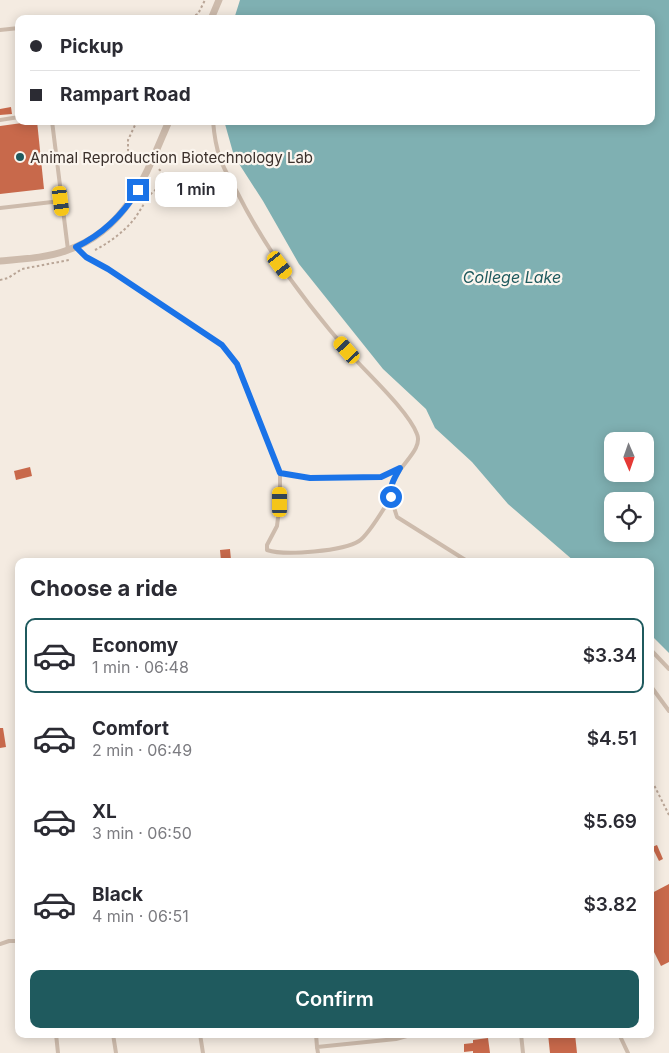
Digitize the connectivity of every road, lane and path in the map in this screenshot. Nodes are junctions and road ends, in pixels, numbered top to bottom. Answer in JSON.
{"nodes":[{"id":1,"x":205,"y":0,"type":"edge"},
{"id":2,"x":219,"y":0,"type":"edge"},
{"id":3,"x":196,"y":15,"type":"edge"},
{"id":4,"x":213,"y":15,"type":"edge"},
{"id":5,"x":15,"y":28,"type":"edge"},
{"id":6,"x":0,"y":30,"type":"edge"},
{"id":7,"x":15,"y":118,"type":"edge"},
{"id":8,"x":0,"y":120,"type":"edge"},
{"id":9,"x":52,"y":125,"type":"edge"},
{"id":10,"x":134,"y":125,"type":"edge"},
{"id":11,"x":167,"y":125,"type":"edge"},
{"id":12,"x":213,"y":125,"type":"edge"},
{"id":13,"x":146,"y":162,"type":"dead end"},
{"id":14,"x":158,"y":168,"type":"dead end"},
{"id":15,"x":61,"y":201,"type":"junction"},
{"id":16,"x":0,"y":208,"type":"edge"},
{"id":17,"x":76,"y":247,"type":"junction"},
{"id":18,"x":68,"y":250,"type":"junction"},
{"id":19,"x":94,"y":250,"type":"dead end"},
{"id":20,"x":70,"y":260,"type":"dead end"},
{"id":21,"x":0,"y":261,"type":"edge"},
{"id":22,"x":0,"y":280,"type":"edge"},
{"id":23,"x":400,"y":468,"type":"junction"},
{"id":24,"x":280,"y":473,"type":"junction"},
{"id":25,"x":391,"y":497,"type":"junction"},
{"id":26,"x":461,"y":558,"type":"edge"},
{"id":27,"x":654,"y":653,"type":"edge"},
{"id":28,"x":669,"y":669,"type":"edge"},
{"id":29,"x":654,"y":690,"type":"edge"},
{"id":30,"x":669,"y":711,"type":"edge"},
{"id":31,"x":654,"y":785,"type":"edge"},
{"id":32,"x":669,"y":815,"type":"edge"},
{"id":33,"x":15,"y":942,"type":"edge"},
{"id":34,"x":0,"y":944,"type":"edge"},
{"id":35,"x":56,"y":1038,"type":"edge"},
{"id":36,"x":114,"y":1038,"type":"edge"},
{"id":37,"x":201,"y":1038,"type":"edge"},
{"id":38,"x":316,"y":1038,"type":"edge"},
{"id":39,"x":396,"y":1038,"type":"edge"},
{"id":40,"x":521,"y":1038,"type":"edge"},
{"id":41,"x":621,"y":1038,"type":"edge"},
{"id":42,"x":317,"y":1046,"type":"junction"},
{"id":43,"x":58,"y":1053,"type":"edge"},
{"id":44,"x":116,"y":1053,"type":"edge"},
{"id":45,"x":203,"y":1053,"type":"edge"},
{"id":46,"x":318,"y":1053,"type":"edge"},
{"id":47,"x":523,"y":1053,"type":"edge"},
{"id":48,"x":628,"y":1053,"type":"edge"}],
"edges":[{"from":1,"to":3,"type":"path"},
{"from":2,"to":4,"type":"street"},
{"from":5,"to":6,"type":"lane"},
{"from":7,"to":8,"type":"lane"},
{"from":9,"to":15,"type":"lane"},
{"from":10,"to":13,"type":"path"},
{"from":11,"to":17,"type":"street"},
{"from":12,"to":23,"type":"lane"},
{"from":14,"to":19,"type":"path"},
{"from":15,"to":16,"type":"lane"},
{"from":15,"to":18,"type":"lane"},
{"from":17,"to":18,"type":"street"},
{"from":17,"to":24,"type":"lane"},
{"from":18,"to":21,"type":"street"},
{"from":20,"to":22,"type":"path"},
{"from":23,"to":24,"type":"lane"},
{"from":23,"to":25,"type":"lane"},
{"from":24,"to":25,"type":"lane"},
{"from":25,"to":26,"type":"lane"},
{"from":27,"to":28,"type":"lane"},
{"from":29,"to":30,"type":"lane"},
{"from":31,"to":32,"type":"path"},
{"from":33,"to":34,"type":"lane"},
{"from":35,"to":43,"type":"lane"},
{"from":36,"to":44,"type":"lane"},
{"from":37,"to":45,"type":"lane"},
{"from":38,"to":42,"type":"lane"},
{"from":39,"to":42,"type":"lane"},
{"from":40,"to":47,"type":"lane"},
{"from":41,"to":48,"type":"lane"},
{"from":42,"to":46,"type":"lane"}]}
